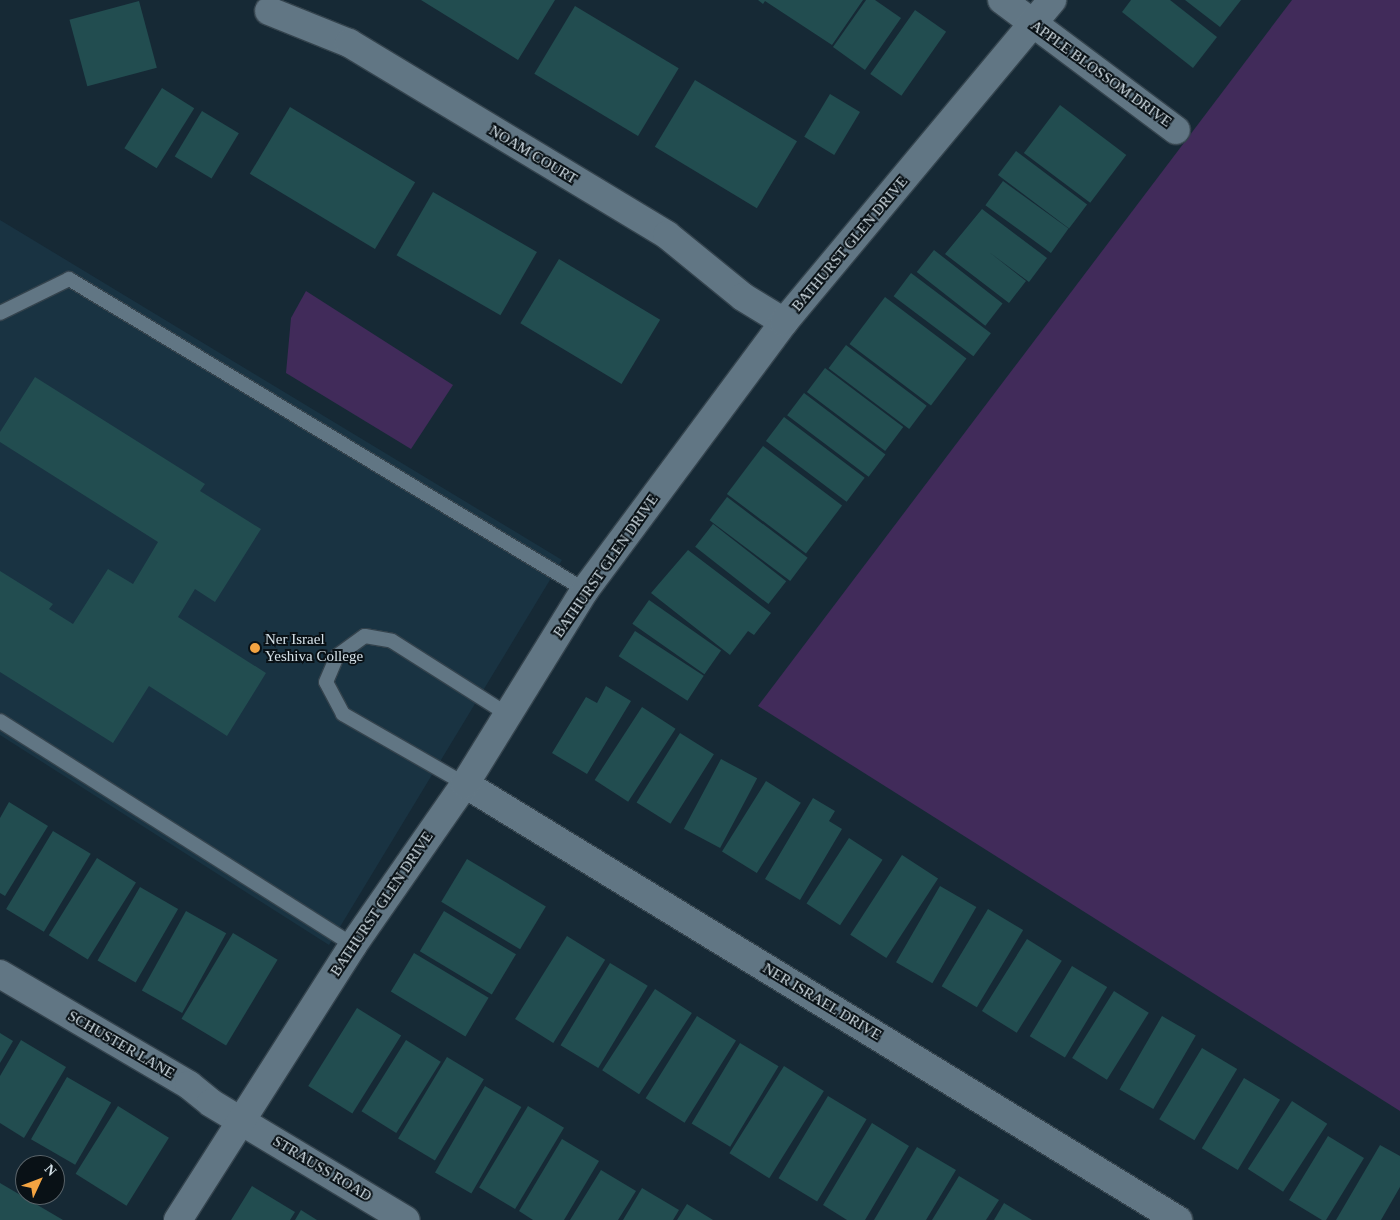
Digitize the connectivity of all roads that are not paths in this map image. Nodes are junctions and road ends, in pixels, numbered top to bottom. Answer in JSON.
{"nodes":[{"id":1,"x":1002,"y":0,"type":"edge"},
{"id":2,"x":1052,"y":0,"type":"edge"},
{"id":3,"x":269,"y":12,"type":"dead end"},
{"id":4,"x":1034,"y":26,"type":"junction"},
{"id":5,"x":1176,"y":130,"type":"dead end"},
{"id":6,"x":0,"y":313,"type":"edge"},
{"id":7,"x":784,"y":322,"type":"junction"},
{"id":8,"x":585,"y":590,"type":"junction"},
{"id":9,"x":508,"y":714,"type":"junction"},
{"id":10,"x":0,"y":721,"type":"edge"},
{"id":11,"x":465,"y":784,"type":"junction"},
{"id":12,"x":353,"y":945,"type":"junction"},
{"id":13,"x":0,"y":974,"type":"edge"},
{"id":14,"x":239,"y":1119,"type":"junction"},
{"id":15,"x":178,"y":1220,"type":"edge"},
{"id":16,"x":406,"y":1220,"type":"edge"},
{"id":17,"x":1178,"y":1220,"type":"edge"}],
"edges":[{"from":1,"to":4,"type":"street","name":"APPLE BLOSSOM DRIVE"},
{"from":2,"to":4,"type":"street","name":"BATHURST GLEN DRIVE"},
{"from":3,"to":7,"type":"street","name":"NOAM COURT"},
{"from":4,"to":5,"type":"street","name":"APPLE BLOSSOM DRIVE"},
{"from":4,"to":7,"type":"street","name":"BATHURST GLEN DRIVE"},
{"from":6,"to":8,"type":"lane"},
{"from":7,"to":8,"type":"street","name":"BATHURST GLEN DRIVE"},
{"from":8,"to":9,"type":"street","name":"BATHURST GLEN DRIVE"},
{"from":9,"to":11,"type":"street","name":"BATHURST GLEN DRIVE"},
{"from":9,"to":11,"type":"lane"},
{"from":10,"to":12,"type":"lane"},
{"from":11,"to":12,"type":"street","name":"BATHURST GLEN DRIVE"},
{"from":11,"to":17,"type":"street","name":"NER ISRAEL DRIVE"},
{"from":12,"to":14,"type":"street","name":"BATHURST GLEN DRIVE"},
{"from":13,"to":14,"type":"street","name":"SCHUSTER LANE"},
{"from":14,"to":15,"type":"street","name":"BATHURST GLEN DRIVE"},
{"from":14,"to":16,"type":"street","name":"STRAUSS ROAD"}]}
